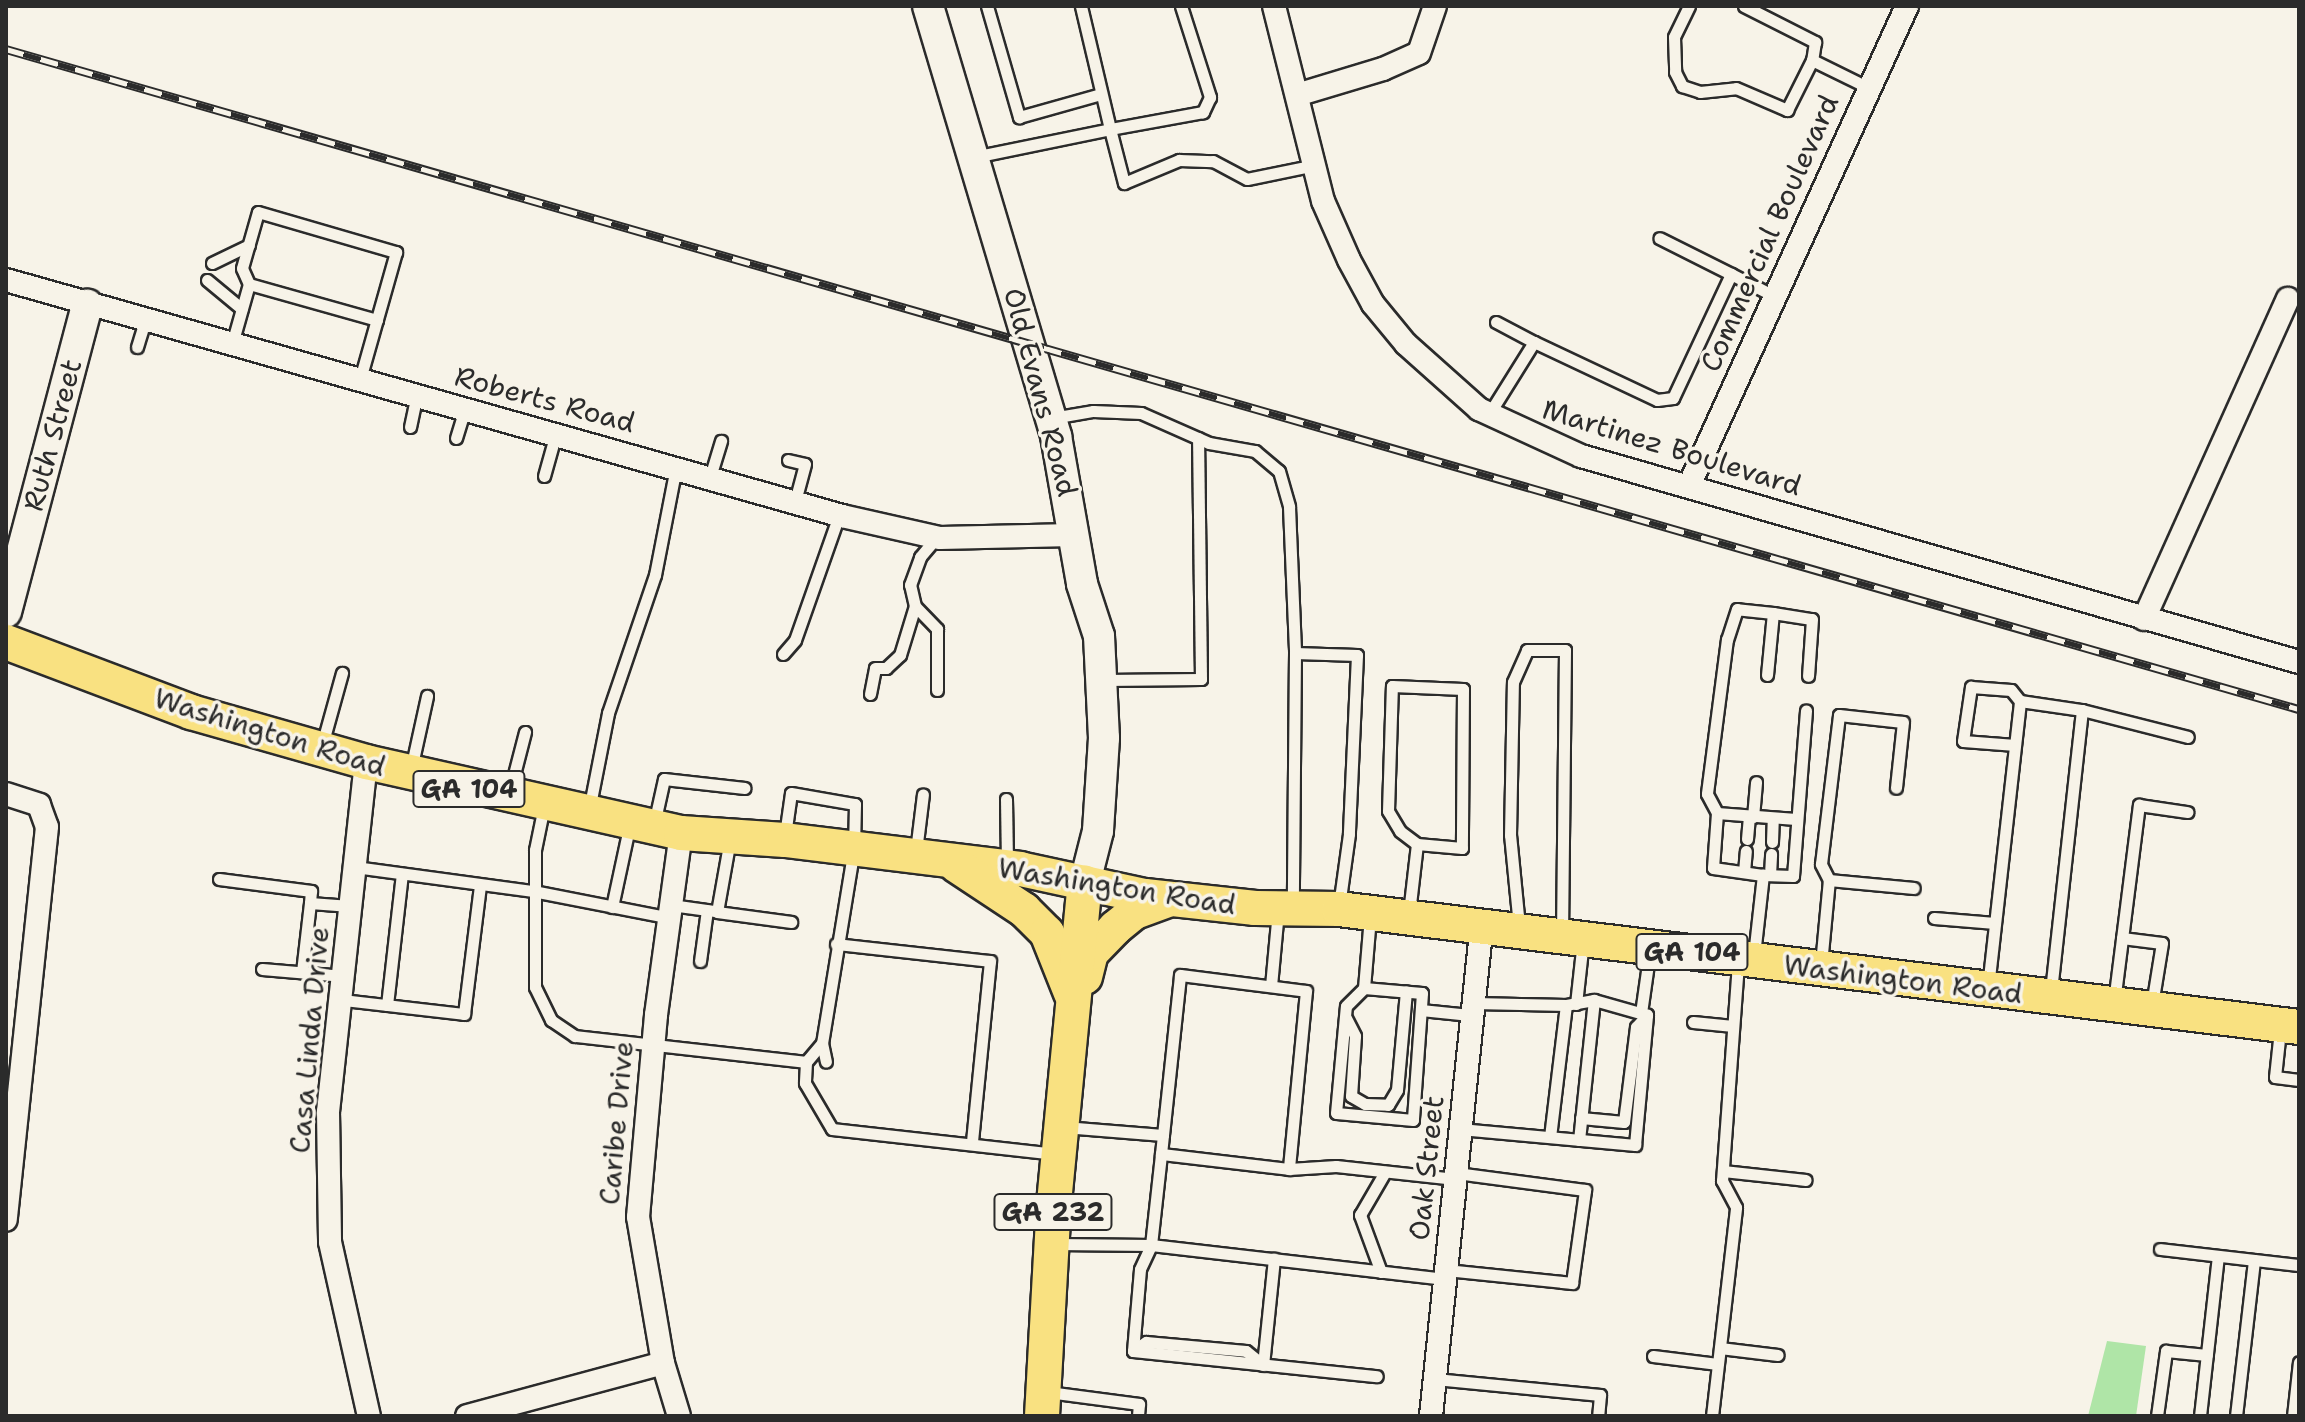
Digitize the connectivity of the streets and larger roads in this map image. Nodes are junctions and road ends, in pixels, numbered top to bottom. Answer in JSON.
{"nodes":[{"id":1,"x":928,"y":6,"type":"edge"},
{"id":2,"x":1274,"y":6,"type":"edge"},
{"id":3,"x":1435,"y":6,"type":"edge"},
{"id":4,"x":1907,"y":6,"type":"edge"},
{"id":5,"x":1300,"y":94,"type":"junction"},
{"id":6,"x":6,"y":280,"type":"edge"},
{"id":7,"x":2288,"y":299,"type":"dead end"},
{"id":8,"x":87,"y":305,"type":"junction"},
{"id":9,"x":1689,"y":486,"type":"junction"},
{"id":10,"x":1073,"y":535,"type":"junction"},
{"id":11,"x":6,"y":612,"type":"edge"},
{"id":12,"x":2144,"y":619,"type":"junction"},
{"id":13,"x":6,"y":642,"type":"edge"},
{"id":14,"x":2299,"y":662,"type":"edge"},
{"id":15,"x":366,"y":762,"type":"junction"},
{"id":16,"x":6,"y":794,"type":"edge"},
{"id":17,"x":655,"y":828,"type":"junction"},
{"id":18,"x":949,"y":860,"type":"junction"},
{"id":19,"x":1085,"y":882,"type":"junction"},
{"id":20,"x":1170,"y":899,"type":"junction"},
{"id":21,"x":1482,"y":926,"type":"junction"},
{"id":22,"x":1077,"y":1009,"type":"junction"},
{"id":23,"x":2290,"y":1026,"type":"edge"},
{"id":24,"x":6,"y":1220,"type":"edge"},
{"id":25,"x":663,"y":1363,"type":"junction"},
{"id":26,"x":1043,"y":1404,"type":"edge"},
{"id":27,"x":369,"y":1416,"type":"edge"},
{"id":28,"x":467,"y":1416,"type":"edge"},
{"id":29,"x":679,"y":1416,"type":"edge"},
{"id":30,"x":1431,"y":1416,"type":"edge"}],
"edges":[{"from":1,"to":10,"type":"street","name":"Old Evans Road"},
{"from":2,"to":5,"type":"street","name":"Martinez Boulevard"},
{"from":3,"to":5,"type":"street"},
{"from":4,"to":9,"type":"street","name":"Commercial Boulevard"},
{"from":5,"to":9,"type":"street","name":"Martinez Boulevard"},
{"from":6,"to":8,"type":"street","name":"Roberts Road"},
{"from":7,"to":12,"type":"street"},
{"from":8,"to":10,"type":"street","name":"Roberts Road"},
{"from":8,"to":11,"type":"street","name":"Ruth Street"},
{"from":9,"to":12,"type":"street","name":"Martinez Boulevard"},
{"from":10,"to":19,"type":"street","name":"Old Evans Road"},
{"from":12,"to":14,"type":"street","name":"Martinez Boulevard"},
{"from":13,"to":15,"type":"main road","name":"Washington Road","number":"GA 104"},
{"from":15,"to":17,"type":"main road","name":"Washington Road","number":"GA 104"},
{"from":15,"to":27,"type":"street","name":"Casa Linda Drive"},
{"from":16,"to":24,"type":"street"},
{"from":17,"to":18,"type":"main road","name":"Washington Road","number":"GA 104"},
{"from":17,"to":25,"type":"street","name":"Caribe Drive"},
{"from":18,"to":19,"type":"main road","name":"Washington Road","number":"GA 104"},
{"from":18,"to":22,"type":"main road"},
{"from":19,"to":20,"type":"main road","name":"Washington Road","number":"GA 104"},
{"from":19,"to":22,"type":"main road","number":"GA 232"},
{"from":20,"to":21,"type":"main road","name":"Washington Road","number":"GA 104"},
{"from":20,"to":22,"type":"main road"},
{"from":21,"to":23,"type":"main road","name":"Washington Road","number":"GA 104"},
{"from":21,"to":30,"type":"street","name":"Oak Street"},
{"from":22,"to":26,"type":"main road","number":"GA 232"},
{"from":25,"to":28,"type":"street"},
{"from":25,"to":29,"type":"street","name":"Caribe Drive"}]}
